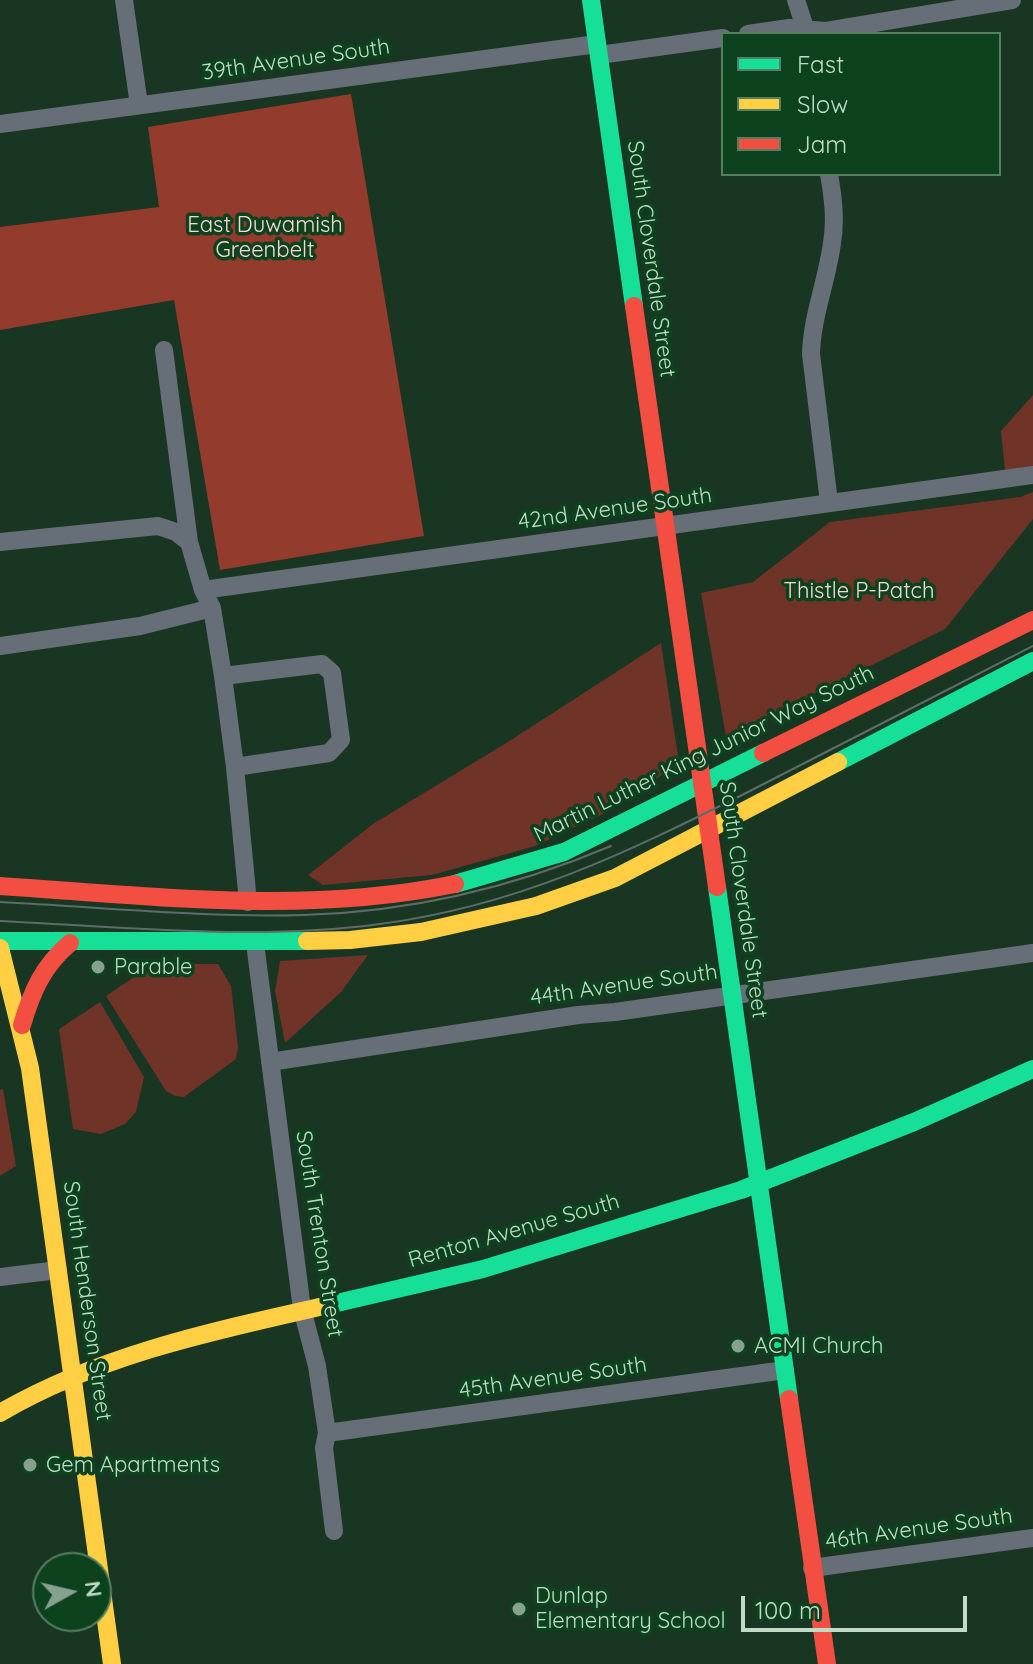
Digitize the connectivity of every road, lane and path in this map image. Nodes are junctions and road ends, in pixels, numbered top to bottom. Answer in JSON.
{"nodes":[{"id":1,"x":124,"y":0,"type":"edge"},
{"id":2,"x":591,"y":0,"type":"edge"},
{"id":3,"x":796,"y":0,"type":"edge"},
{"id":4,"x":1012,"y":0,"type":"edge"},
{"id":5,"x":762,"y":32,"type":"edge"},
{"id":6,"x":806,"y":32,"type":"edge"},
{"id":7,"x":721,"y":38,"type":"edge"},
{"id":8,"x":598,"y":49,"type":"junction"},
{"id":9,"x":139,"y":105,"type":"junction"},
{"id":10,"x":0,"y":124,"type":"edge"},
{"id":11,"x":829,"y":176,"type":"edge"},
{"id":12,"x":164,"y":350,"type":"dead end"},
{"id":13,"x":1033,"y":475,"type":"edge"},
{"id":14,"x":829,"y":502,"type":"junction"},
{"id":15,"x":665,"y":527,"type":"junction"},
{"id":16,"x":0,"y":542,"type":"edge"},
{"id":17,"x":189,"y":542,"type":"junction"},
{"id":18,"x":203,"y":590,"type":"junction"},
{"id":19,"x":212,"y":608,"type":"junction"},
{"id":20,"x":1033,"y":620,"type":"edge"},
{"id":21,"x":0,"y":646,"type":"edge"},
{"id":22,"x":1033,"y":661,"type":"edge"},
{"id":23,"x":223,"y":676,"type":"junction"},
{"id":24,"x":235,"y":767,"type":"junction"},
{"id":25,"x":702,"y":782,"type":"junction"},
{"id":26,"x":709,"y":830,"type":"junction"},
{"id":27,"x":0,"y":886,"type":"edge"},
{"id":28,"x":248,"y":902,"type":"junction"},
{"id":29,"x":0,"y":941,"type":"edge"},
{"id":30,"x":70,"y":943,"type":"junction"},
{"id":31,"x":255,"y":943,"type":"junction"},
{"id":32,"x":0,"y":948,"type":"edge"},
{"id":33,"x":1033,"y":953,"type":"edge"},
{"id":34,"x":733,"y":995,"type":"junction"},
{"id":35,"x":21,"y":1029,"type":"junction"},
{"id":36,"x":270,"y":1062,"type":"junction"},
{"id":37,"x":1033,"y":1069,"type":"edge"},
{"id":38,"x":759,"y":1184,"type":"junction"},
{"id":39,"x":58,"y":1270,"type":"junction"},
{"id":40,"x":0,"y":1277,"type":"edge"},
{"id":41,"x":302,"y":1309,"type":"junction"},
{"id":42,"x":785,"y":1370,"type":"junction"},
{"id":43,"x":72,"y":1377,"type":"junction"},
{"id":44,"x":0,"y":1413,"type":"edge"},
{"id":45,"x":327,"y":1433,"type":"junction"},
{"id":46,"x":334,"y":1531,"type":"dead end"},
{"id":47,"x":1033,"y":1538,"type":"edge"},
{"id":48,"x":812,"y":1568,"type":"junction"},
{"id":49,"x":112,"y":1664,"type":"edge"},
{"id":50,"x":827,"y":1664,"type":"edge"}],
"edges":[{"from":1,"to":9,"type":"street"},
{"from":2,"to":8,"type":"main road","name":"South Cloverdale Street"},
{"from":3,"to":6,"type":"street"},
{"from":4,"to":6,"type":"street"},
{"from":5,"to":6,"type":"street"},
{"from":7,"to":8,"type":"street","name":"39th Avenue South"},
{"from":8,"to":9,"type":"street","name":"39th Avenue South"},
{"from":8,"to":15,"type":"main road","name":"South Cloverdale Street"},
{"from":9,"to":10,"type":"street","name":"39th Avenue South"},
{"from":11,"to":14,"type":"street"},
{"from":12,"to":17,"type":"street"},
{"from":13,"to":14,"type":"street","name":"42nd Avenue South"},
{"from":14,"to":15,"type":"street","name":"42nd Avenue South"},
{"from":15,"to":18,"type":"street","name":"42nd Avenue South"},
{"from":15,"to":25,"type":"main road","name":"South Cloverdale Street"},
{"from":16,"to":17,"type":"street"},
{"from":17,"to":18,"type":"street"},
{"from":18,"to":19,"type":"street"},
{"from":19,"to":21,"type":"street"},
{"from":19,"to":23,"type":"street"},
{"from":20,"to":25,"type":"main road","name":"Martin Luther King Junior Way South"},
{"from":22,"to":26,"type":"main road"},
{"from":23,"to":24,"type":"street"},
{"from":23,"to":24,"type":"street"},
{"from":24,"to":28,"type":"street"},
{"from":25,"to":26,"type":"main road","name":"South Cloverdale Street"},
{"from":25,"to":28,"type":"main road","name":"Martin Luther King Junior Way South"},
{"from":26,"to":31,"type":"main road"},
{"from":26,"to":34,"type":"main road","name":"South Cloverdale Street"},
{"from":27,"to":28,"type":"main road","name":"Martin Luther King Junior Way South"},
{"from":29,"to":30,"type":"main road"},
{"from":30,"to":31,"type":"main road"},
{"from":30,"to":35,"type":"main road"},
{"from":31,"to":36,"type":"street","name":"South Trenton Street"},
{"from":32,"to":35,"type":"main road","name":"South Henderson Street"},
{"from":33,"to":34,"type":"street","name":"44th Avenue South"},
{"from":34,"to":36,"type":"street","name":"44th Avenue South"},
{"from":34,"to":38,"type":"main road","name":"South Cloverdale Street"},
{"from":35,"to":39,"type":"main road","name":"South Henderson Street"},
{"from":36,"to":41,"type":"street","name":"South Trenton Street"},
{"from":37,"to":38,"type":"main road","name":"Renton Avenue South"},
{"from":38,"to":41,"type":"main road","name":"Renton Avenue South"},
{"from":38,"to":42,"type":"main road","name":"South Cloverdale Street"},
{"from":39,"to":40,"type":"street"},
{"from":39,"to":43,"type":"main road","name":"South Henderson Street"},
{"from":41,"to":43,"type":"main road","name":"Renton Avenue South"},
{"from":41,"to":45,"type":"street","name":"South Trenton Street"},
{"from":42,"to":45,"type":"street","name":"45th Avenue South"},
{"from":42,"to":48,"type":"main road","name":"South Cloverdale Street"},
{"from":43,"to":44,"type":"main road","name":"Renton Avenue South"},
{"from":43,"to":49,"type":"main road","name":"South Henderson Street"},
{"from":45,"to":46,"type":"street","name":"South Trenton Street"},
{"from":47,"to":48,"type":"street","name":"46th Avenue South"},
{"from":48,"to":50,"type":"main road","name":"South Cloverdale Street"}]}
